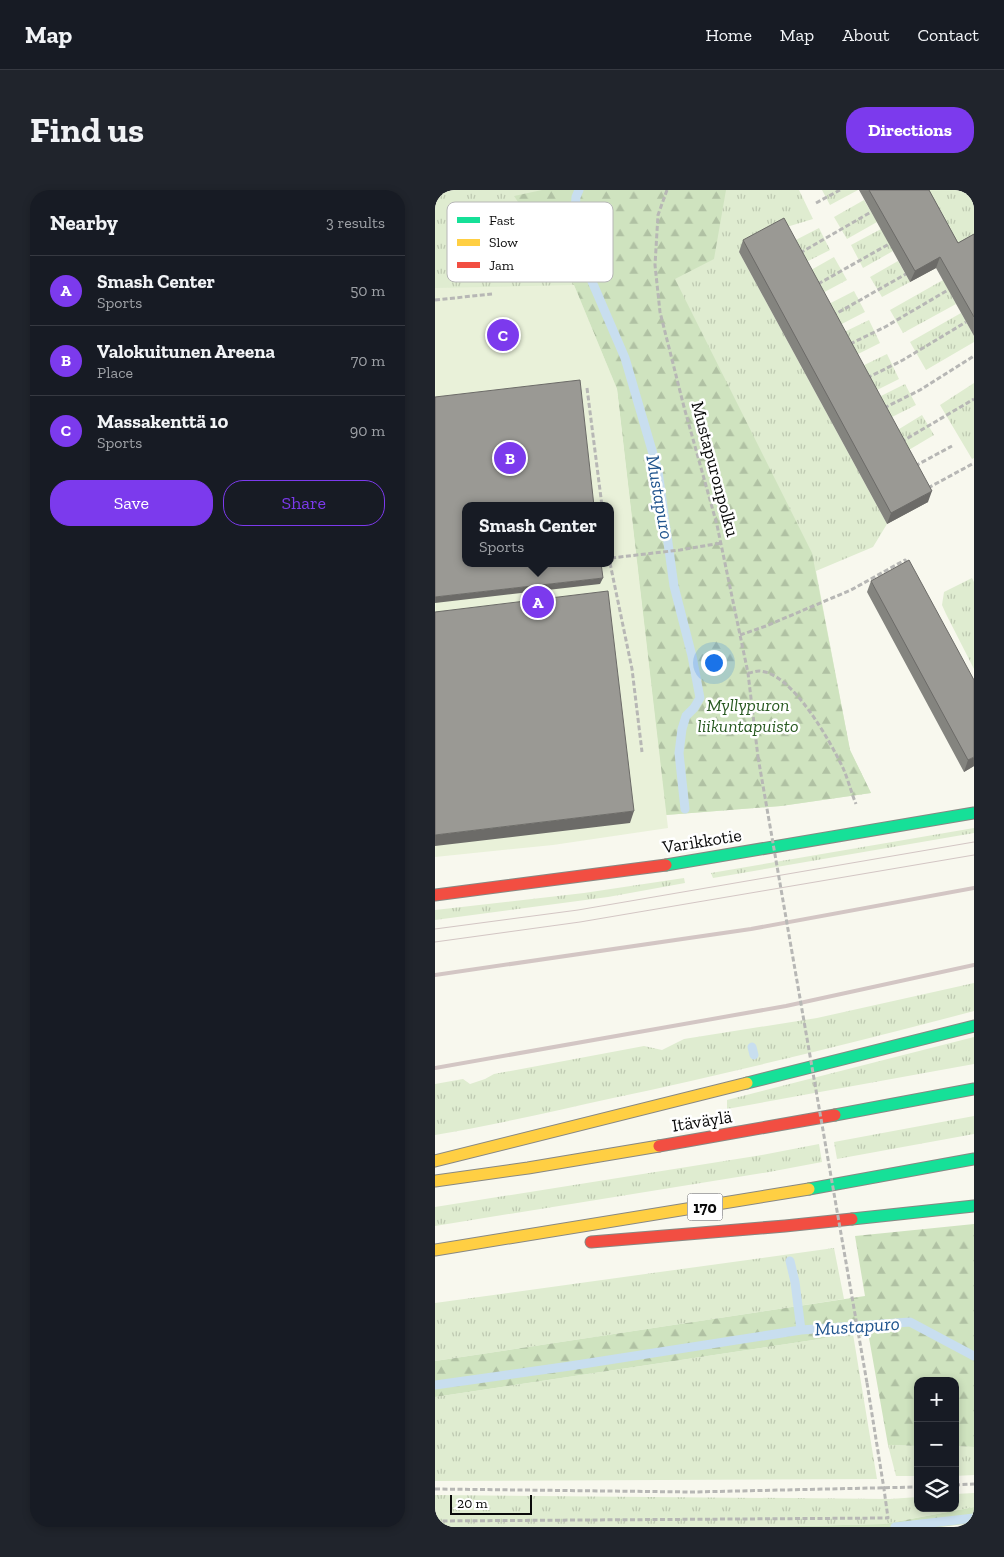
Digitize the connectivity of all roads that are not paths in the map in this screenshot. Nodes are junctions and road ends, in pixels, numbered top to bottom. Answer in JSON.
{"nodes":[{"id":1,"x":974,"y":813,"type":"edge"},
{"id":2,"x":435,"y":894,"type":"edge"},
{"id":3,"x":974,"y":1026,"type":"edge"},
{"id":4,"x":974,"y":1089,"type":"edge"},
{"id":5,"x":974,"y":1159,"type":"edge"},
{"id":6,"x":435,"y":1161,"type":"edge"},
{"id":7,"x":435,"y":1181,"type":"edge"},
{"id":8,"x":974,"y":1206,"type":"edge"},
{"id":9,"x":581,"y":1243,"type":"dead end"},
{"id":10,"x":522,"y":1247,"type":"dead end"},
{"id":11,"x":435,"y":1250,"type":"edge"},
{"id":12,"x":435,"y":1254,"type":"edge"}],
"edges":[{"from":1,"to":2,"type":"main road","name":"Varikkotie"},
{"from":3,"to":6,"type":"main road"},
{"from":4,"to":7,"type":"main road","name":"Itäväylä"},
{"from":5,"to":11,"type":"main road","number":"170"},
{"from":8,"to":9,"type":"main road"},
{"from":10,"to":12,"type":"main road"}]}
